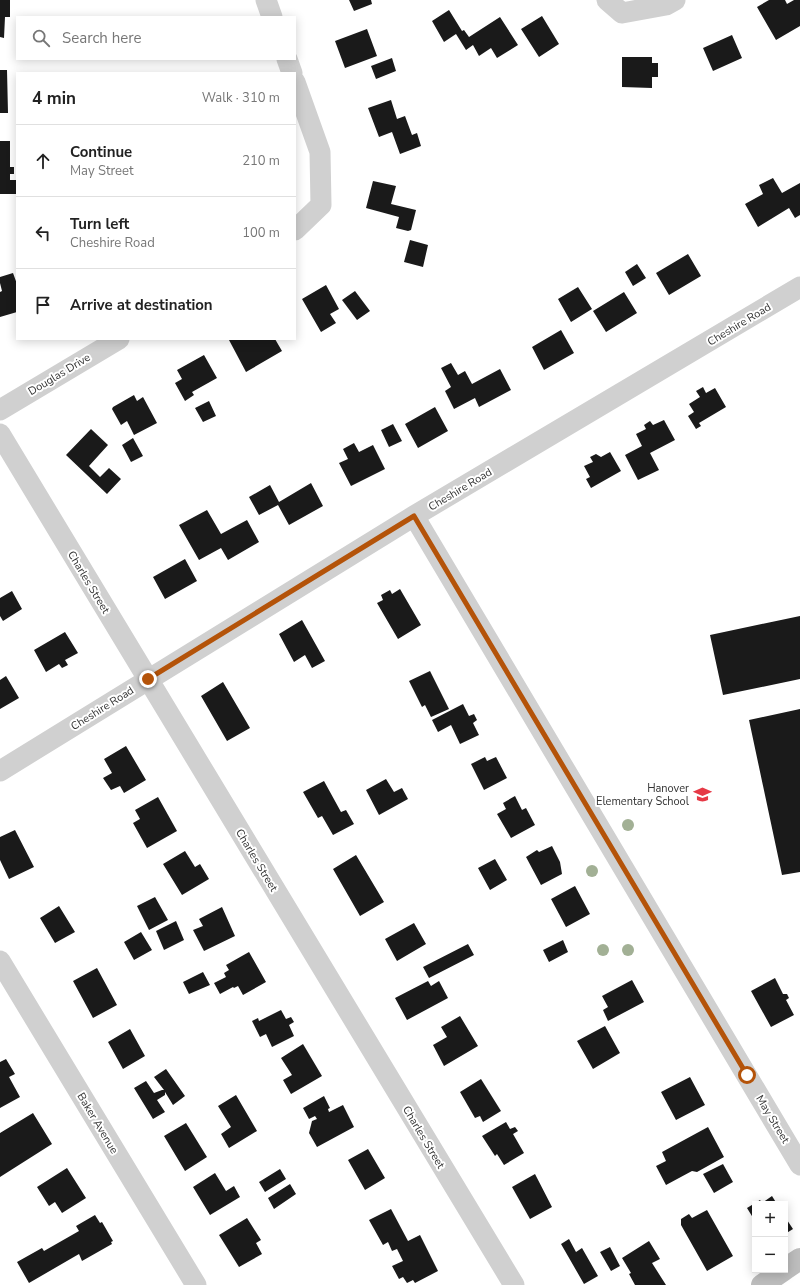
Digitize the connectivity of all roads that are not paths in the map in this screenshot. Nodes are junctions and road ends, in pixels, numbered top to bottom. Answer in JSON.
{"nodes":[{"id":1,"x":266,"y":0,"type":"edge"},
{"id":2,"x":607,"y":0,"type":"edge"},
{"id":3,"x":675,"y":0,"type":"edge"},
{"id":4,"x":272,"y":16,"type":"edge"},
{"id":5,"x":287,"y":60,"type":"edge"},
{"id":6,"x":292,"y":72,"type":"edge"},
{"id":7,"x":296,"y":85,"type":"edge"},
{"id":8,"x":296,"y":229,"type":"edge"},
{"id":9,"x":800,"y":287,"type":"edge"},
{"id":10,"x":117,"y":340,"type":"edge"},
{"id":11,"x":0,"y":410,"type":"edge"},
{"id":12,"x":0,"y":434,"type":"edge"},
{"id":13,"x":414,"y":516,"type":"junction"},
{"id":14,"x":148,"y":679,"type":"junction"},
{"id":15,"x":0,"y":771,"type":"edge"},
{"id":16,"x":0,"y":961,"type":"edge"},
{"id":17,"x":800,"y":1165,"type":"edge"},
{"id":18,"x":800,"y":1259,"type":"edge"},
{"id":19,"x":788,"y":1267,"type":"edge"},
{"id":20,"x":780,"y":1273,"type":"edge"},
{"id":21,"x":196,"y":1285,"type":"edge"},
{"id":22,"x":514,"y":1285,"type":"edge"},
{"id":23,"x":762,"y":1285,"type":"edge"}],
"edges":[{"from":1,"to":4,"type":"street"},
{"from":2,"to":3,"type":"street"},
{"from":5,"to":6,"type":"street"},
{"from":7,"to":8,"type":"street"},
{"from":9,"to":13,"type":"street","name":"Cheshire Road"},
{"from":10,"to":11,"type":"street","name":"Douglas Drive"},
{"from":12,"to":14,"type":"street","name":"Charles Street"},
{"from":13,"to":14,"type":"street","name":"Cheshire Road"},
{"from":13,"to":17,"type":"street","name":"May Street"},
{"from":14,"to":15,"type":"street","name":"Cheshire Road"},
{"from":14,"to":22,"type":"street","name":"Charles Street"},
{"from":16,"to":21,"type":"street","name":"Baker Avenue"},
{"from":18,"to":19,"type":"street"},
{"from":20,"to":23,"type":"street"}]}
